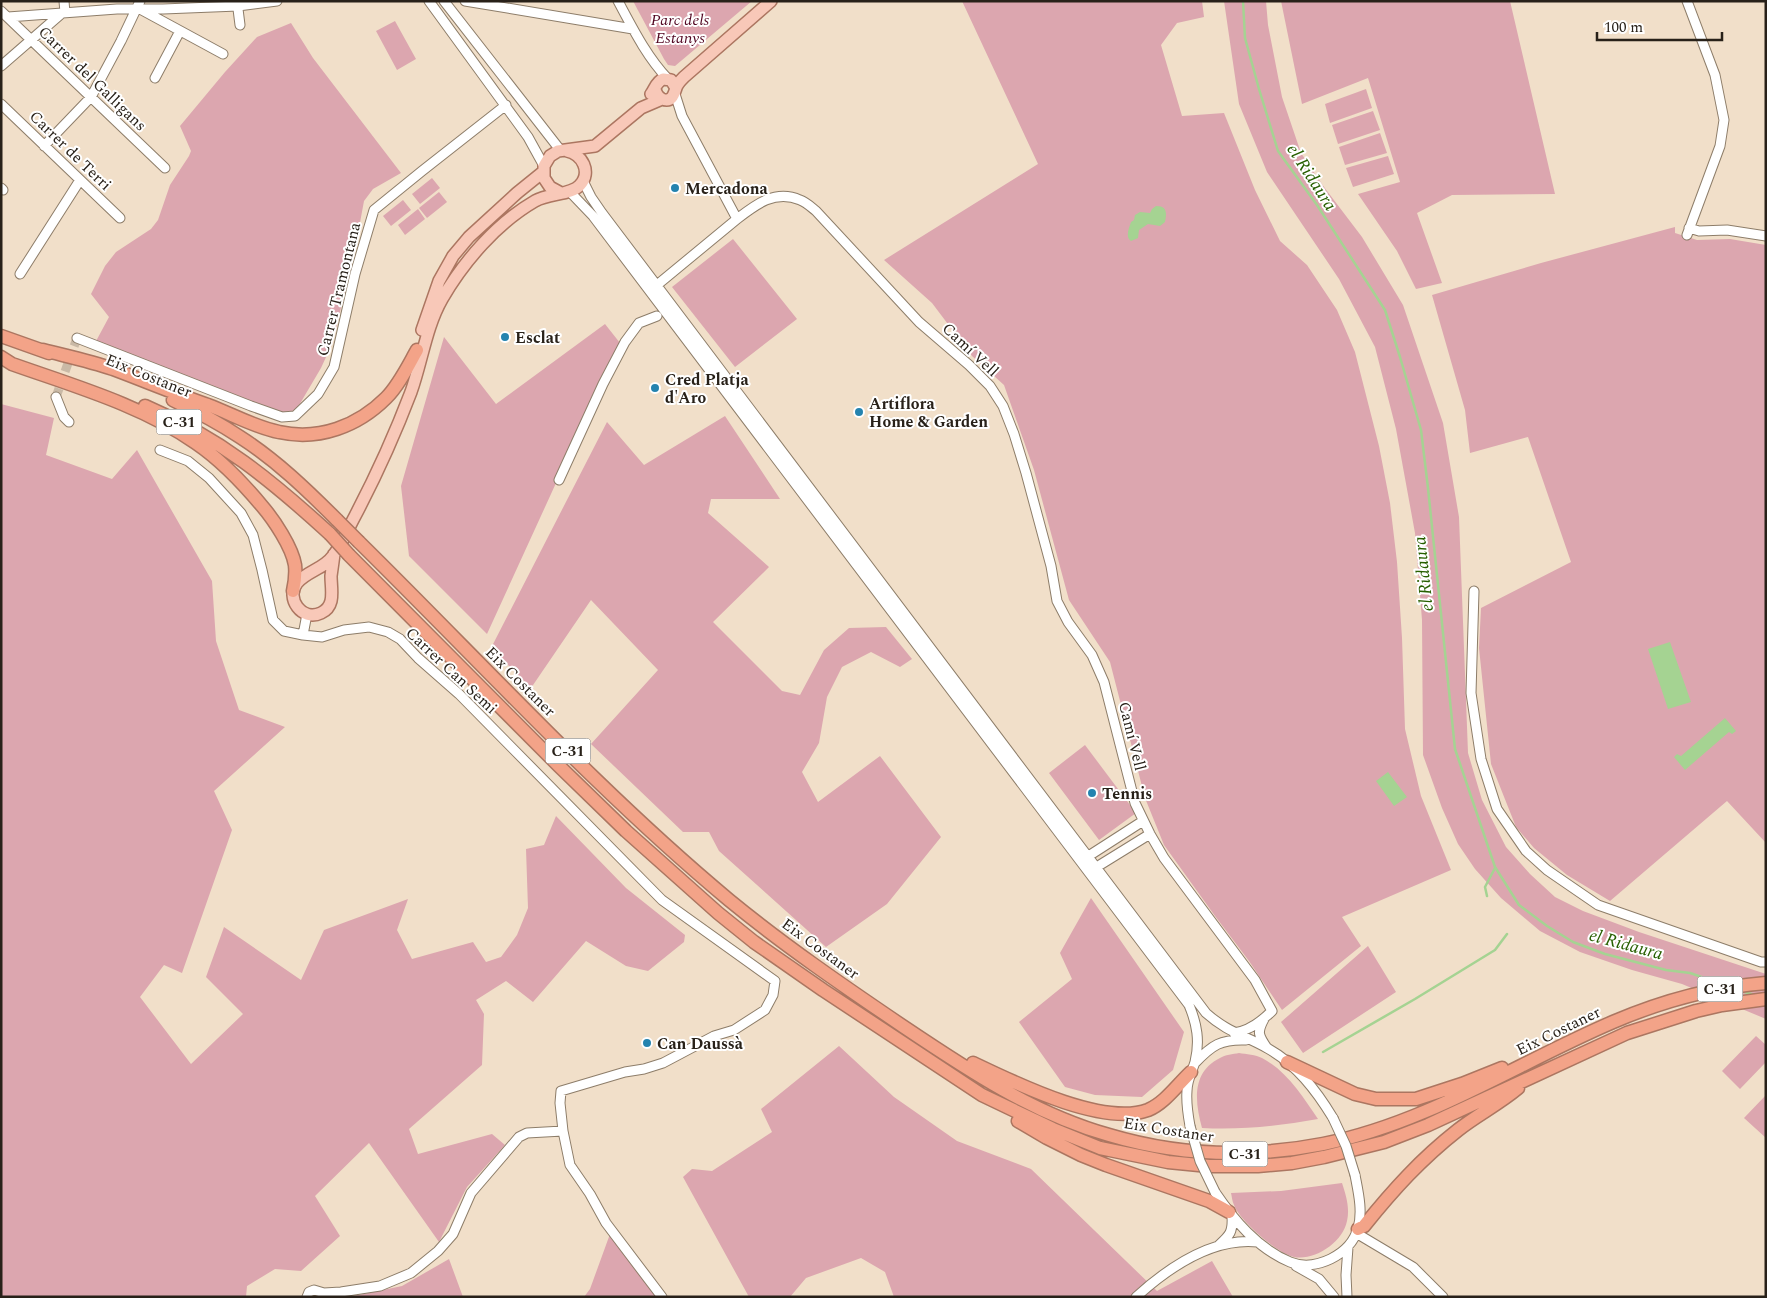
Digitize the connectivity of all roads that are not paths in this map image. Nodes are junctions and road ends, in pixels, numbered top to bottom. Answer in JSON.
{"nodes":[{"id":1,"x":64,"y":1,"type":"edge"},
{"id":2,"x":277,"y":1,"type":"edge"},
{"id":3,"x":430,"y":1,"type":"edge"},
{"id":4,"x":444,"y":1,"type":"edge"},
{"id":5,"x":465,"y":1,"type":"edge"},
{"id":6,"x":618,"y":1,"type":"edge"},
{"id":7,"x":771,"y":1,"type":"edge"},
{"id":8,"x":1687,"y":1,"type":"edge"},
{"id":9,"x":238,"y":4,"type":"edge"},
{"id":10,"x":139,"y":5,"type":"edge"},
{"id":11,"x":64,"y":13,"type":"junction"},
{"id":12,"x":4,"y":14,"type":"edge"},
{"id":13,"x":240,"y":25,"type":"dead end"},
{"id":14,"x":633,"y":29,"type":"junction"},
{"id":15,"x":180,"y":31,"type":"junction"},
{"id":16,"x":31,"y":40,"type":"junction"},
{"id":17,"x":223,"y":54,"type":"dead end"},
{"id":18,"x":1,"y":66,"type":"edge"},
{"id":19,"x":155,"y":78,"type":"dead end"},
{"id":20,"x":667,"y":89,"type":"junction"},
{"id":21,"x":91,"y":96,"type":"junction"},
{"id":22,"x":1,"y":104,"type":"edge"},
{"id":23,"x":506,"y":106,"type":"junction"},
{"id":24,"x":44,"y":146,"type":"junction"},
{"id":25,"x":595,"y":146,"type":"junction"},
{"id":26,"x":564,"y":151,"type":"junction"},
{"id":27,"x":165,"y":168,"type":"dead end"},
{"id":28,"x":543,"y":169,"type":"junction"},
{"id":29,"x":584,"y":175,"type":"junction"},
{"id":30,"x":80,"y":180,"type":"junction"},
{"id":31,"x":566,"y":192,"type":"junction"},
{"id":32,"x":120,"y":218,"type":"dead end"},
{"id":33,"x":737,"y":220,"type":"junction"},
{"id":34,"x":1766,"y":236,"type":"edge"},
{"id":35,"x":20,"y":274,"type":"dead end"},
{"id":36,"x":657,"y":286,"type":"junction"},
{"id":37,"x":657,"y":316,"type":"dead end"},
{"id":38,"x":1,"y":336,"type":"edge"},
{"id":39,"x":76,"y":338,"type":"dead end"},
{"id":40,"x":43,"y":350,"type":"junction"},
{"id":41,"x":416,"y":350,"type":"junction"},
{"id":42,"x":1,"y":356,"type":"edge"},
{"id":43,"x":411,"y":391,"type":"junction"},
{"id":44,"x":56,"y":398,"type":"dead end"},
{"id":45,"x":69,"y":422,"type":"dead end"},
{"id":46,"x":160,"y":450,"type":"dead end"},
{"id":47,"x":559,"y":480,"type":"dead end"},
{"id":48,"x":334,"y":554,"type":"junction"},
{"id":49,"x":306,"y":577,"type":"junction"},
{"id":50,"x":293,"y":591,"type":"junction"},
{"id":51,"x":332,"y":591,"type":"junction"},
{"id":52,"x":1474,"y":592,"type":"dead end"},
{"id":53,"x":306,"y":614,"type":"junction"},
{"id":54,"x":303,"y":635,"type":"junction"},
{"id":55,"x":1143,"y":821,"type":"junction"},
{"id":56,"x":1150,"y":834,"type":"junction"},
{"id":57,"x":1087,"y":857,"type":"junction"},
{"id":58,"x":1096,"y":868,"type":"junction"},
{"id":59,"x":1766,"y":962,"type":"edge"},
{"id":60,"x":1766,"y":983,"type":"edge"},
{"id":61,"x":1766,"y":999,"type":"edge"},
{"id":62,"x":1264,"y":1019,"type":"junction"},
{"id":63,"x":1234,"y":1033,"type":"junction"},
{"id":64,"x":1249,"y":1040,"type":"junction"},
{"id":65,"x":1267,"y":1048,"type":"junction"},
{"id":66,"x":1538,"y":1057,"type":"junction"},
{"id":67,"x":953,"y":1059,"type":"junction"},
{"id":68,"x":1287,"y":1062,"type":"junction"},
{"id":69,"x":1193,"y":1068,"type":"junction"},
{"id":70,"x":1531,"y":1078,"type":"junction"},
{"id":71,"x":982,"y":1095,"type":"junction"},
{"id":72,"x":563,"y":1131,"type":"junction"},
{"id":73,"x":1231,"y":1214,"type":"junction"},
{"id":74,"x":1357,"y":1231,"type":"junction"},
{"id":75,"x":1258,"y":1242,"type":"junction"},
{"id":76,"x":1349,"y":1246,"type":"junction"},
{"id":77,"x":1215,"y":1248,"type":"junction"},
{"id":78,"x":1398,"y":1258,"type":"junction"},
{"id":79,"x":1292,"y":1263,"type":"junction"},
{"id":80,"x":307,"y":1297,"type":"edge"},
{"id":81,"x":662,"y":1297,"type":"edge"},
{"id":82,"x":1136,"y":1297,"type":"edge"},
{"id":83,"x":1334,"y":1297,"type":"edge"},
{"id":84,"x":1347,"y":1297,"type":"edge"},
{"id":85,"x":1444,"y":1297,"type":"edge"}],
"edges":[{"from":1,"to":11,"type":"street"},
{"from":2,"to":9,"type":"street"},
{"from":3,"to":23,"type":"street"},
{"from":4,"to":26,"type":"street"},
{"from":5,"to":14,"type":"street"},
{"from":6,"to":14,"type":"street"},
{"from":7,"to":20,"type":"main road"},
{"from":8,"to":34,"type":"street"},
{"from":9,"to":10,"type":"street"},
{"from":9,"to":13,"type":"street"},
{"from":10,"to":11,"type":"street"},
{"from":10,"to":15,"type":"street"},
{"from":10,"to":21,"type":"street"},
{"from":11,"to":12,"type":"street"},
{"from":11,"to":16,"type":"street"},
{"from":12,"to":16,"type":"street","name":"Carrer del Galligans"},
{"from":14,"to":20,"type":"street"},
{"from":15,"to":17,"type":"street"},
{"from":15,"to":19,"type":"street"},
{"from":16,"to":18,"type":"street"},
{"from":16,"to":21,"type":"street","name":"Carrer del Galligans"},
{"from":20,"to":25,"type":"main road"},
{"from":20,"to":33,"type":"street"},
{"from":21,"to":24,"type":"street"},
{"from":21,"to":27,"type":"street","name":"Carrer del Galligans"},
{"from":22,"to":24,"type":"street","name":"Carrer de Terri"},
{"from":23,"to":28,"type":"street"},
{"from":23,"to":39,"type":"street","name":"Carrer Tramontana"},
{"from":24,"to":30,"type":"street","name":"Carrer de Terri"},
{"from":25,"to":26,"type":"main road"},
{"from":25,"to":29,"type":"main road"},
{"from":26,"to":28,"type":"main road"},
{"from":26,"to":29,"type":"main road"},
{"from":28,"to":31,"type":"main road"},
{"from":28,"to":41,"type":"main road"},
{"from":29,"to":31,"type":"main road"},
{"from":29,"to":36,"type":"street"},
{"from":30,"to":32,"type":"street","name":"Carrer de Terri"},
{"from":30,"to":35,"type":"street"},
{"from":31,"to":43,"type":"main road"},
{"from":31,"to":69,"type":"street"},
{"from":33,"to":36,"type":"street","name":"Camí Vell"},
{"from":33,"to":55,"type":"street","name":"Camí Vell"},
{"from":36,"to":57,"type":"street"},
{"from":37,"to":47,"type":"street"},
{"from":38,"to":40,"type":"highway","name":"Eix Costaner","number":"C-31"},
{"from":40,"to":41,"type":"highway"},
{"from":40,"to":67,"type":"highway","name":"Eix Costaner","number":"C-31","bridge":true},
{"from":41,"to":43,"type":"main road"},
{"from":42,"to":50,"type":"highway"},
{"from":42,"to":71,"type":"highway","name":"Eix Costaner","number":"C-31","bridge":true},
{"from":43,"to":48,"type":"main road"},
{"from":44,"to":45,"type":"street"},
{"from":46,"to":54,"type":"street","name":"Carrer Can Semi"},
{"from":48,"to":49,"type":"main road"},
{"from":48,"to":51,"type":"main road"},
{"from":49,"to":50,"type":"main road"},
{"from":49,"to":51,"type":"main road"},
{"from":50,"to":53,"type":"main road"},
{"from":51,"to":53,"type":"main road"},
{"from":52,"to":59,"type":"street"},
{"from":53,"to":54,"type":"street"},
{"from":54,"to":72,"type":"street","name":"Carrer Can Semi"},
{"from":55,"to":56,"type":"street","name":"Camí Vell"},
{"from":55,"to":57,"type":"street"},
{"from":56,"to":58,"type":"street"},
{"from":56,"to":62,"type":"street","name":"Camí Vell"},
{"from":57,"to":58,"type":"street"},
{"from":58,"to":63,"type":"street"},
{"from":60,"to":66,"type":"highway","name":"Eix Costaner","number":"C-31"},
{"from":61,"to":70,"type":"highway","name":"Eix Costaner","number":"C-31"},
{"from":62,"to":63,"type":"street"},
{"from":62,"to":65,"type":"street","name":"Camí Vell"},
{"from":63,"to":64,"type":"street"},
{"from":64,"to":65,"type":"street"},
{"from":64,"to":69,"type":"street"},
{"from":65,"to":68,"type":"street"},
{"from":66,"to":67,"type":"highway","name":"Eix Costaner","number":"C-31"},
{"from":66,"to":68,"type":"highway"},
{"from":67,"to":69,"type":"highway","number":"C-31"},
{"from":68,"to":74,"type":"street","bridge":true},
{"from":69,"to":73,"type":"street","bridge":true},
{"from":70,"to":71,"type":"highway","name":"Eix Costaner","number":"C-31"},
{"from":70,"to":74,"type":"highway"},
{"from":71,"to":73,"type":"highway","number":"C-31"},
{"from":72,"to":80,"type":"street"},
{"from":72,"to":81,"type":"street"},
{"from":73,"to":75,"type":"street"},
{"from":73,"to":77,"type":"street"},
{"from":74,"to":76,"type":"street"},
{"from":74,"to":78,"type":"street"},
{"from":75,"to":77,"type":"street"},
{"from":75,"to":79,"type":"street"},
{"from":76,"to":78,"type":"street"},
{"from":76,"to":79,"type":"street"},
{"from":76,"to":84,"type":"street"},
{"from":77,"to":82,"type":"street"},
{"from":78,"to":85,"type":"street"},
{"from":79,"to":83,"type":"street"}]}
